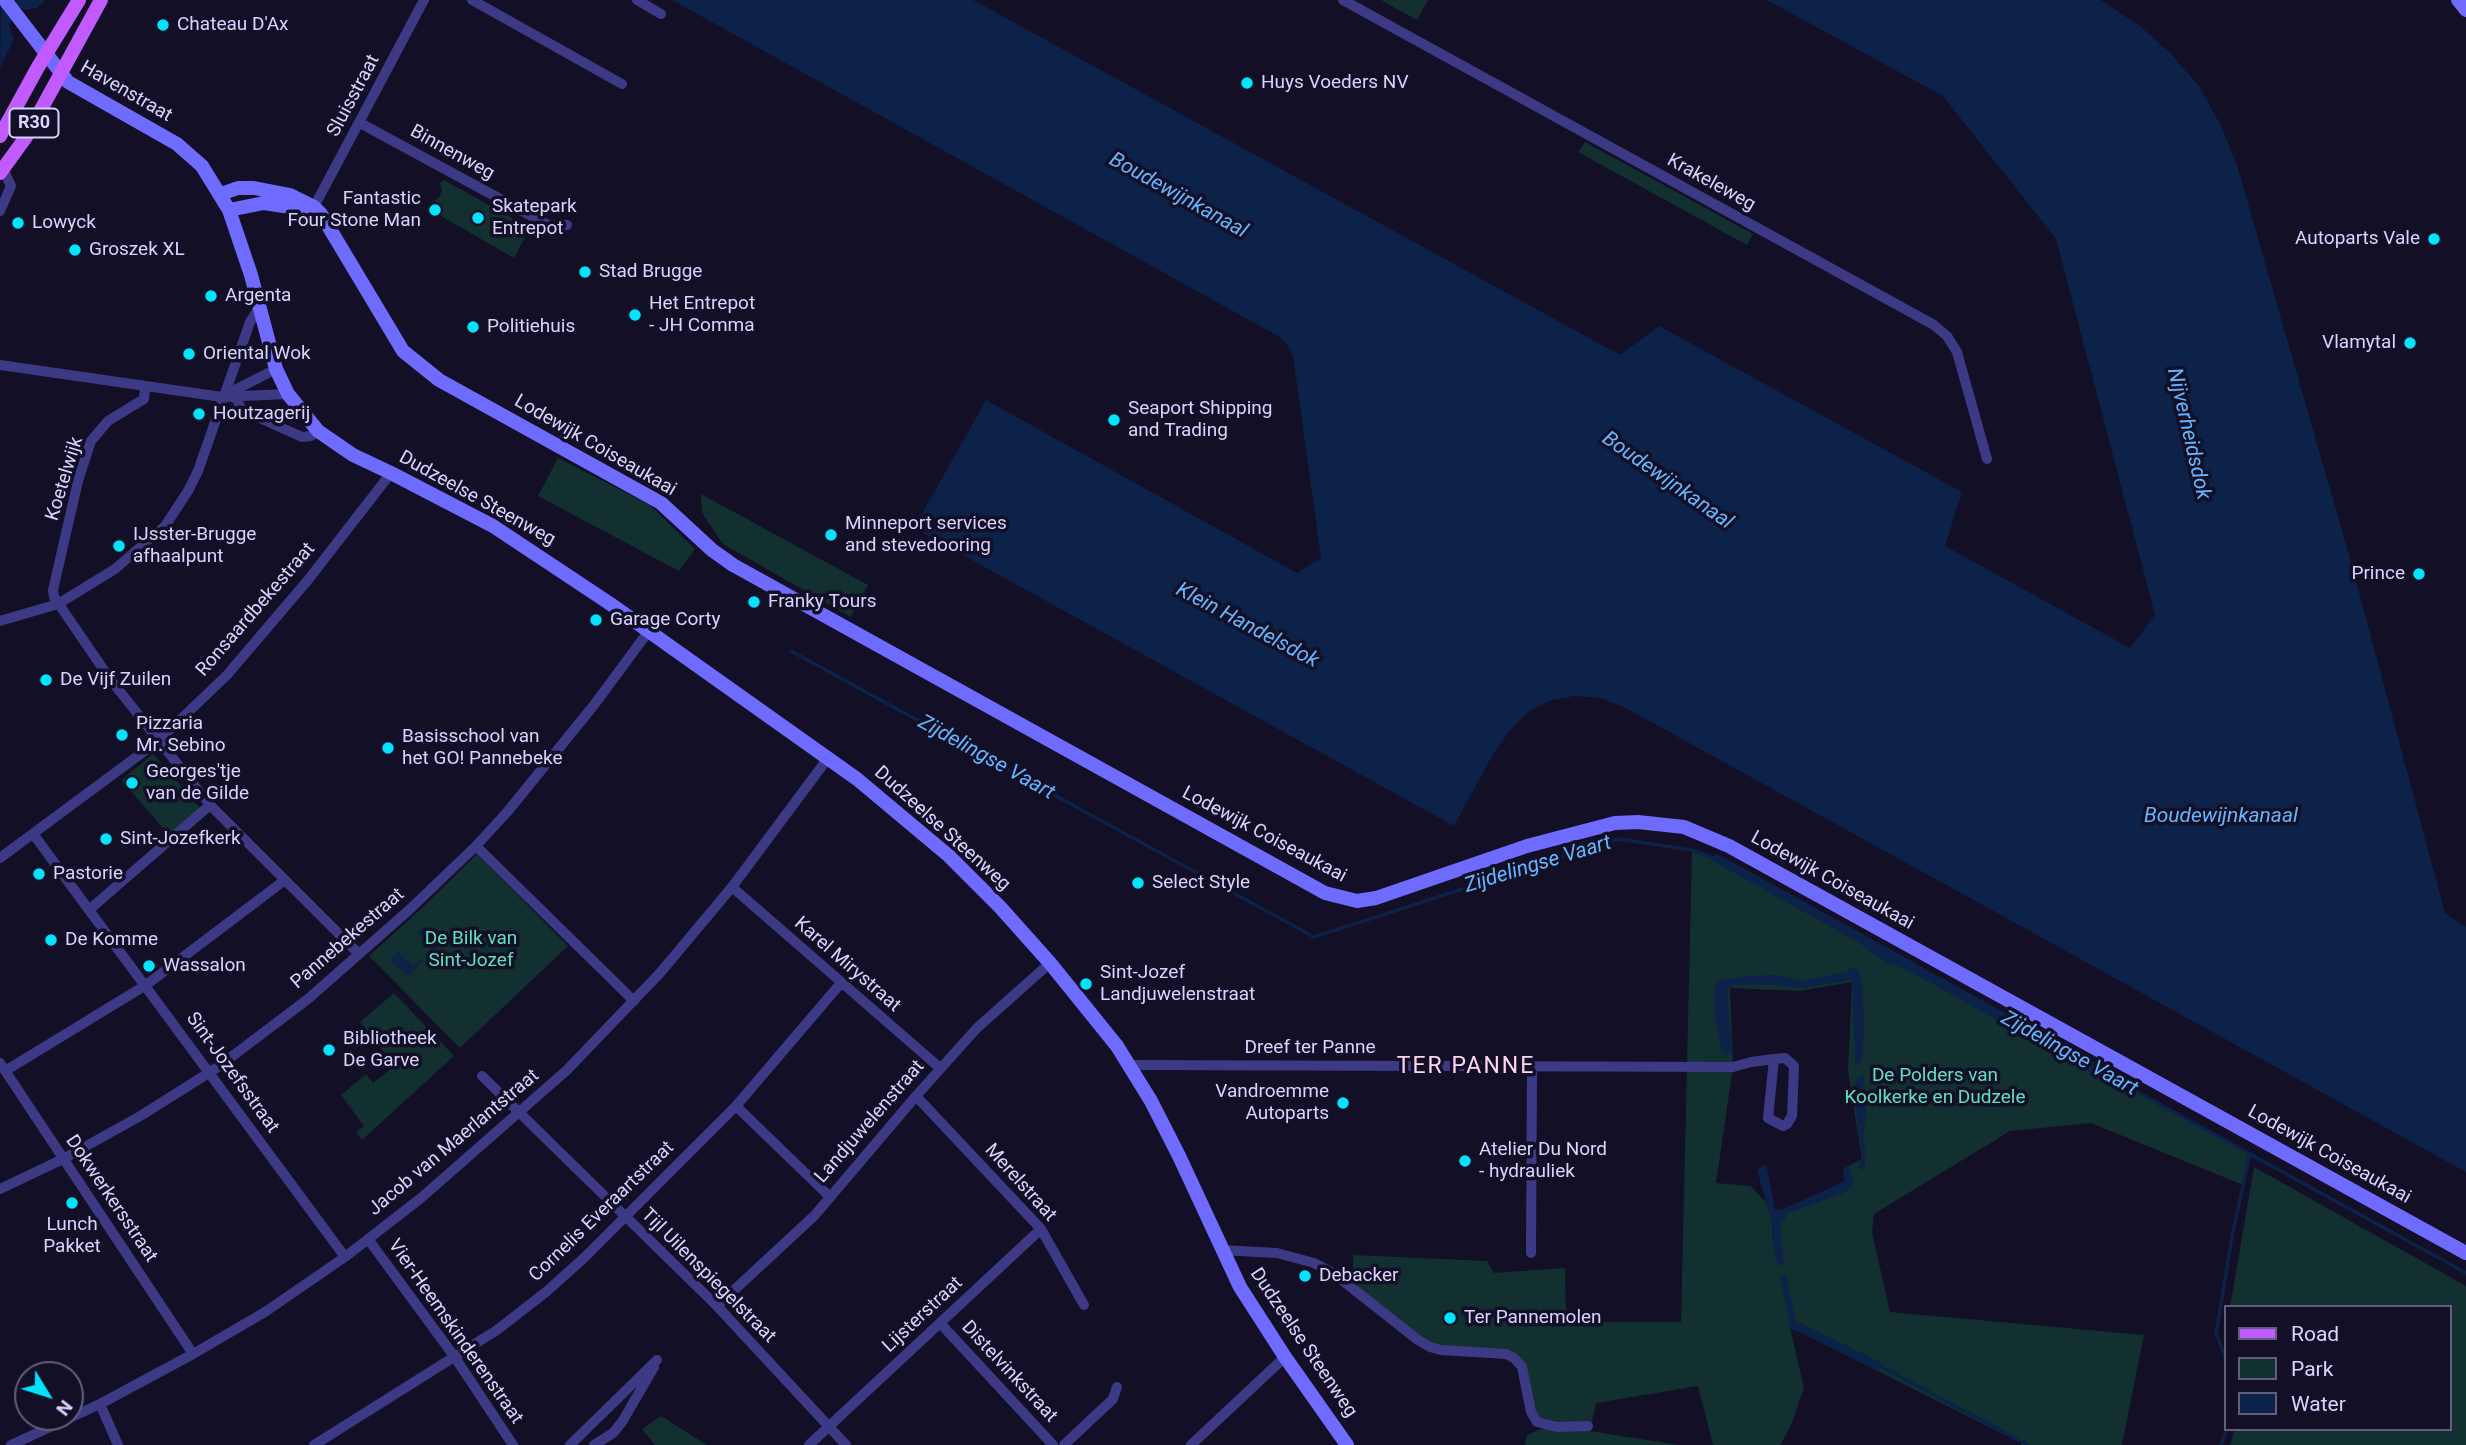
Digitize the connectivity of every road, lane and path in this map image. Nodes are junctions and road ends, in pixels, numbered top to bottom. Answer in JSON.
{"nodes":[{"id":1,"x":5,"y":0,"type":"edge"},
{"id":2,"x":79,"y":0,"type":"edge"},
{"id":3,"x":101,"y":0,"type":"edge"},
{"id":4,"x":424,"y":0,"type":"edge"},
{"id":5,"x":472,"y":0,"type":"edge"},
{"id":6,"x":636,"y":0,"type":"edge"},
{"id":7,"x":1343,"y":0,"type":"edge"},
{"id":8,"x":2458,"y":0,"type":"edge"},
{"id":9,"x":2466,"y":10,"type":"edge"},
{"id":10,"x":662,"y":14,"type":"dead end"},
{"id":11,"x":46,"y":54,"type":"junction"},
{"id":12,"x":61,"y":75,"type":"junction"},
{"id":13,"x":622,"y":84,"type":"dead end"},
{"id":14,"x":360,"y":122,"type":"junction"},
{"id":15,"x":0,"y":136,"type":"edge"},
{"id":16,"x":2,"y":171,"type":"edge"},
{"id":17,"x":221,"y":194,"type":"junction"},
{"id":18,"x":229,"y":210,"type":"junction"},
{"id":19,"x":0,"y":211,"type":"edge"},
{"id":20,"x":311,"y":211,"type":"junction"},
{"id":21,"x":568,"y":225,"type":"dead end"},
{"id":22,"x":259,"y":309,"type":"junction"},
{"id":23,"x":0,"y":365,"type":"edge"},
{"id":24,"x":276,"y":369,"type":"junction"},
{"id":25,"x":145,"y":387,"type":"junction"},
{"id":26,"x":288,"y":394,"type":"junction"},
{"id":27,"x":235,"y":396,"type":"junction"},
{"id":28,"x":222,"y":397,"type":"junction"},
{"id":29,"x":318,"y":431,"type":"junction"},
{"id":30,"x":1987,"y":459,"type":"dead end"},
{"id":31,"x":391,"y":472,"type":"junction"},
{"id":32,"x":58,"y":604,"type":"junction"},
{"id":33,"x":0,"y":621,"type":"edge"},
{"id":34,"x":648,"y":632,"type":"junction"},
{"id":35,"x":158,"y":741,"type":"junction"},
{"id":36,"x":828,"y":758,"type":"junction"},
{"id":37,"x":210,"y":805,"type":"junction"},
{"id":38,"x":34,"y":835,"type":"junction"},
{"id":39,"x":476,"y":846,"type":"junction"},
{"id":40,"x":0,"y":858,"type":"edge"},
{"id":41,"x":285,"y":880,"type":"junction"},
{"id":42,"x":732,"y":887,"type":"junction"},
{"id":43,"x":89,"y":910,"type":"junction"},
{"id":44,"x":359,"y":954,"type":"junction"},
{"id":45,"x":1050,"y":963,"type":"junction"},
{"id":46,"x":841,"y":983,"type":"junction"},
{"id":47,"x":146,"y":985,"type":"junction"},
{"id":48,"x":634,"y":1001,"type":"junction"},
{"id":49,"x":1774,"y":1059,"type":"junction"},
{"id":50,"x":1130,"y":1065,"type":"junction"},
{"id":51,"x":1532,"y":1066,"type":"junction"},
{"id":52,"x":2,"y":1067,"type":"edge"},
{"id":53,"x":940,"y":1068,"type":"junction"},
{"id":54,"x":209,"y":1073,"type":"junction"},
{"id":55,"x":482,"y":1076,"type":"dead end"},
{"id":56,"x":916,"y":1096,"type":"junction"},
{"id":57,"x":736,"y":1106,"type":"junction"},
{"id":58,"x":520,"y":1112,"type":"junction"},
{"id":59,"x":63,"y":1159,"type":"junction"},
{"id":60,"x":0,"y":1189,"type":"edge"},
{"id":61,"x":829,"y":1196,"type":"junction"},
{"id":62,"x":625,"y":1217,"type":"junction"},
{"id":63,"x":1041,"y":1230,"type":"junction"},
{"id":64,"x":368,"y":1239,"type":"junction"},
{"id":65,"x":1221,"y":1250,"type":"junction"},
{"id":66,"x":1531,"y":1253,"type":"dead end"},
{"id":67,"x":2466,"y":1253,"type":"edge"},
{"id":68,"x":345,"y":1257,"type":"junction"},
{"id":69,"x":1084,"y":1305,"type":"dead end"},
{"id":70,"x":717,"y":1306,"type":"junction"},
{"id":71,"x":940,"y":1323,"type":"junction"},
{"id":72,"x":193,"y":1354,"type":"junction"},
{"id":73,"x":454,"y":1356,"type":"junction"},
{"id":74,"x":1285,"y":1357,"type":"junction"},
{"id":75,"x":1117,"y":1387,"type":"dead end"},
{"id":76,"x":100,"y":1404,"type":"junction"},
{"id":77,"x":1588,"y":1426,"type":"dead end"},
{"id":78,"x":829,"y":1427,"type":"junction"},
{"id":79,"x":11,"y":1445,"type":"edge"},
{"id":80,"x":118,"y":1445,"type":"edge"},
{"id":81,"x":314,"y":1445,"type":"edge"},
{"id":82,"x":513,"y":1445,"type":"edge"},
{"id":83,"x":570,"y":1445,"type":"edge"},
{"id":84,"x":594,"y":1445,"type":"edge"},
{"id":85,"x":809,"y":1445,"type":"edge"},
{"id":86,"x":846,"y":1445,"type":"edge"},
{"id":87,"x":1053,"y":1445,"type":"edge"},
{"id":88,"x":1065,"y":1445,"type":"edge"},
{"id":89,"x":1191,"y":1445,"type":"edge"},
{"id":90,"x":1348,"y":1445,"type":"edge"}],
"edges":[{"from":1,"to":11,"type":"street","name":"Havenstraat"},
{"from":2,"to":11,"type":"main road","number":"R30"},
{"from":3,"to":12,"type":"main road","number":"R30"},
{"from":4,"to":14,"type":"street","name":"Sluisstraat"},
{"from":5,"to":13,"type":"street"},
{"from":6,"to":10,"type":"street"},
{"from":7,"to":30,"type":"street","name":"Krakeleweg"},
{"from":8,"to":9,"type":"street"},
{"from":11,"to":12,"type":"street","name":"Havenstraat"},
{"from":11,"to":15,"type":"main road","number":"R30"},
{"from":12,"to":16,"type":"main road","number":"R30"},
{"from":12,"to":17,"type":"street","name":"Havenstraat"},
{"from":14,"to":20,"type":"street","name":"Sluisstraat"},
{"from":14,"to":21,"type":"street","name":"Binnenweg"},
{"from":16,"to":19,"type":"street"},
{"from":17,"to":18,"type":"street","name":"Havenstraat"},
{"from":17,"to":20,"type":"street"},
{"from":18,"to":20,"type":"street"},
{"from":18,"to":22,"type":"street","name":"Dudzeelse Steenweg"},
{"from":20,"to":67,"type":"street","name":"Lodewijk Coiseaukaai"},
{"from":22,"to":24,"type":"street","name":"Dudzeelse Steenweg"},
{"from":22,"to":28,"type":"street"},
{"from":23,"to":25,"type":"street"},
{"from":24,"to":26,"type":"street","name":"Dudzeelse Steenweg"},
{"from":24,"to":28,"type":"street"},
{"from":25,"to":28,"type":"street"},
{"from":25,"to":32,"type":"street","name":"Koetelwijk"},
{"from":26,"to":27,"type":"street"},
{"from":26,"to":29,"type":"street","name":"Dudzeelse Steenweg"},
{"from":27,"to":28,"type":"street"},
{"from":27,"to":29,"type":"street"},
{"from":28,"to":32,"type":"street"},
{"from":29,"to":31,"type":"street","name":"Dudzeelse Steenweg"},
{"from":31,"to":34,"type":"street","name":"Dudzeelse Steenweg"},
{"from":31,"to":35,"type":"street","name":"Ronsaardbekestraat"},
{"from":32,"to":33,"type":"street"},
{"from":32,"to":35,"type":"street"},
{"from":34,"to":36,"type":"street","name":"Dudzeelse Steenweg"},
{"from":34,"to":39,"type":"street","name":"Pannebekestraat"},
{"from":35,"to":37,"type":"street"},
{"from":35,"to":38,"type":"street","name":"Ronsaardbekestraat"},
{"from":36,"to":42,"type":"street","name":"Jacob van Maerlantstraat"},
{"from":36,"to":45,"type":"street","name":"Dudzeelse Steenweg"},
{"from":37,"to":41,"type":"street"},
{"from":37,"to":43,"type":"street"},
{"from":38,"to":40,"type":"street","name":"Ronsaardbekestraat"},
{"from":38,"to":43,"type":"street","name":"Sint-Jozefsstraat"},
{"from":39,"to":44,"type":"street","name":"Pannebekestraat"},
{"from":39,"to":48,"type":"street"},
{"from":41,"to":44,"type":"street"},
{"from":41,"to":47,"type":"street"},
{"from":42,"to":46,"type":"street","name":"Karel Mirystraat"},
{"from":42,"to":48,"type":"street","name":"Jacob van Maerlantstraat"},
{"from":43,"to":47,"type":"street","name":"Sint-Jozefsstraat"},
{"from":44,"to":54,"type":"street","name":"Pannebekestraat"},
{"from":45,"to":50,"type":"street","name":"Dudzeelse Steenweg"},
{"from":45,"to":53,"type":"street","name":"Landjuwelenstraat"},
{"from":46,"to":53,"type":"street","name":"Karel Mirystraat"},
{"from":46,"to":57,"type":"street","name":"Cornelis Everaartstraat"},
{"from":47,"to":52,"type":"street"},
{"from":47,"to":54,"type":"street","name":"Sint-Jozefsstraat"},
{"from":48,"to":58,"type":"street","name":"Jacob van Maerlantstraat"},
{"from":49,"to":49,"type":"street"},
{"from":49,"to":51,"type":"street","name":"Dreef ter Panne"},
{"from":50,"to":51,"type":"street","name":"Dreef ter Panne"},
{"from":50,"to":65,"type":"street","name":"Dudzeelse Steenweg"},
{"from":51,"to":66,"type":"street"},
{"from":52,"to":59,"type":"street","name":"Dokwerkersstraat"},
{"from":53,"to":56,"type":"street","name":"Landjuwelenstraat"},
{"from":54,"to":59,"type":"street","name":"Pannebekestraat"},
{"from":54,"to":68,"type":"street","name":"Sint-Jozefsstraat"},
{"from":55,"to":58,"type":"street","name":"Tijl Uilenspiegelstraat"},
{"from":56,"to":61,"type":"street","name":"Landjuwelenstraat"},
{"from":56,"to":63,"type":"street","name":"Merelstraat"},
{"from":57,"to":61,"type":"street"},
{"from":57,"to":62,"type":"street","name":"Cornelis Everaartstraat"},
{"from":58,"to":62,"type":"street","name":"Tijl Uilenspiegelstraat"},
{"from":58,"to":64,"type":"street","name":"Jacob van Maerlantstraat"},
{"from":59,"to":60,"type":"street","name":"Pannebekestraat"},
{"from":59,"to":72,"type":"street","name":"Dokwerkersstraat"},
{"from":61,"to":70,"type":"street","name":"Landjuwelenstraat"},
{"from":62,"to":70,"type":"street","name":"Tijl Uilenspiegelstraat"},
{"from":62,"to":73,"type":"street","name":"Cornelis Everaartstraat"},
{"from":63,"to":69,"type":"street","name":"Merelstraat"},
{"from":63,"to":71,"type":"street","name":"Lijsterstraat"},
{"from":64,"to":68,"type":"street","name":"Jacob van Maerlantstraat"},
{"from":64,"to":73,"type":"street","name":"Vier-Heemskinderenstraat"},
{"from":65,"to":74,"type":"street","name":"Dudzeelse Steenweg"},
{"from":65,"to":77,"type":"street"},
{"from":68,"to":72,"type":"street","name":"Jacob van Maerlantstraat"},
{"from":70,"to":78,"type":"street","name":"Tijl Uilenspiegelstraat"},
{"from":71,"to":78,"type":"street","name":"Lijsterstraat"},
{"from":71,"to":87,"type":"street","name":"Distelvinkstraat"},
{"from":72,"to":76,"type":"street","name":"Jacob van Maerlantstraat"},
{"from":73,"to":81,"type":"street","name":"Cornelis Everaartstraat"},
{"from":73,"to":82,"type":"street","name":"Vier-Heemskinderenstraat"},
{"from":74,"to":89,"type":"street"},
{"from":74,"to":90,"type":"street","name":"Dudzeelse Steenweg"},
{"from":75,"to":88,"type":"street"},
{"from":76,"to":79,"type":"street","name":"Jacob van Maerlantstraat"},
{"from":76,"to":80,"type":"street"},
{"from":78,"to":85,"type":"street","name":"Lijsterstraat"},
{"from":78,"to":86,"type":"street","name":"Tijl Uilenspiegelstraat"},
{"from":83,"to":84,"type":"street"}]}
